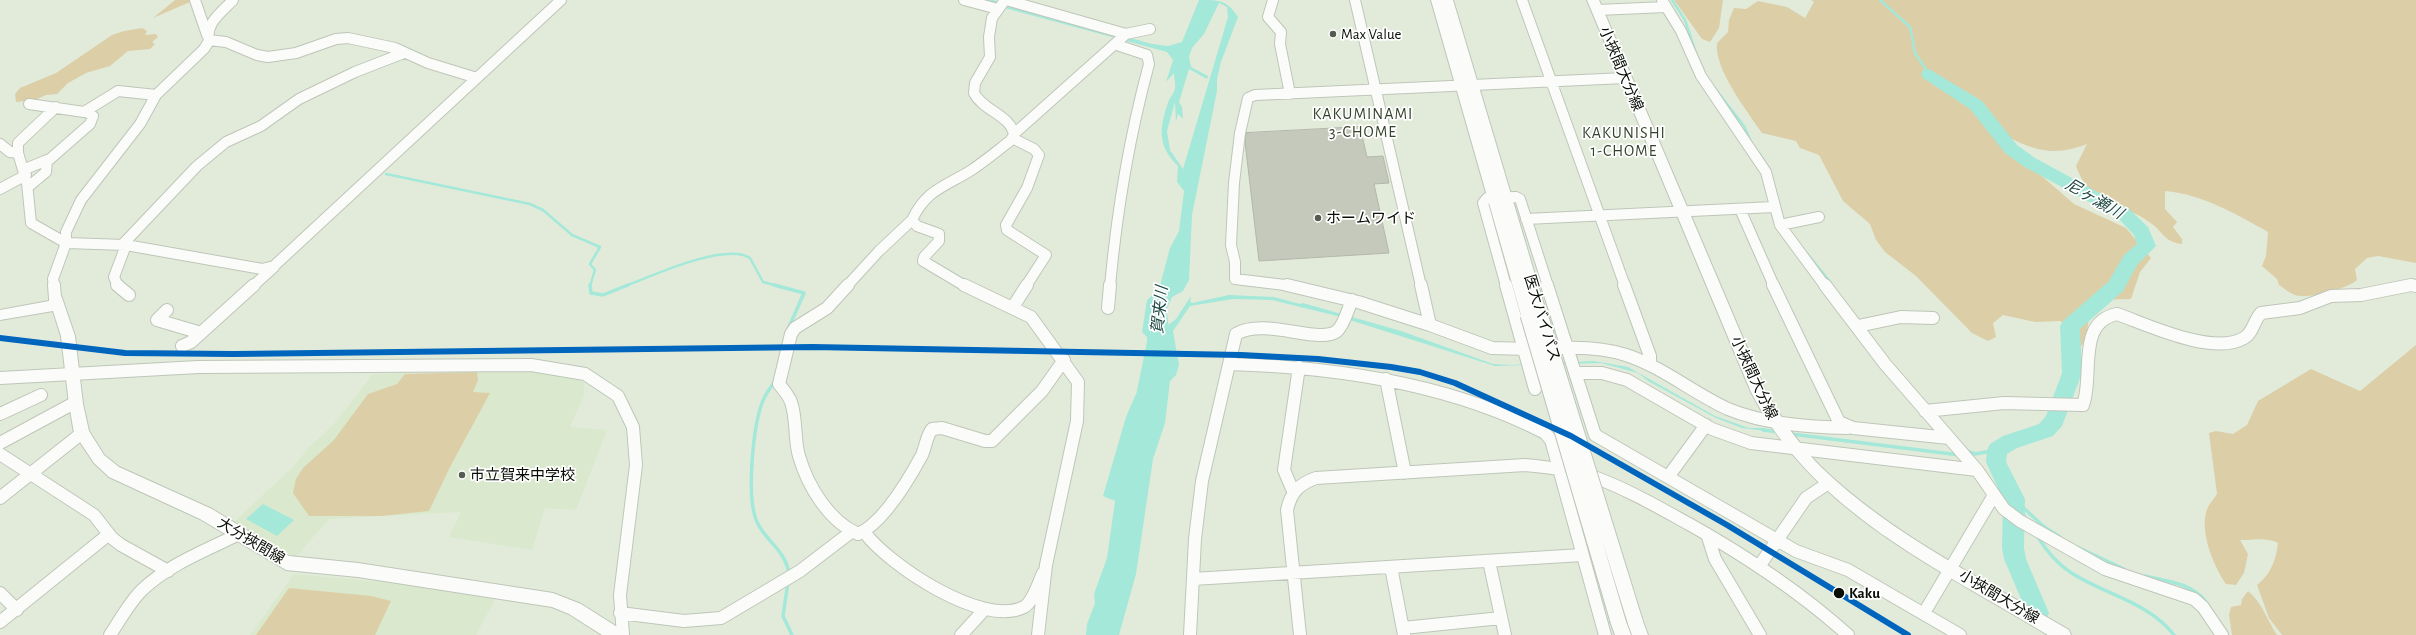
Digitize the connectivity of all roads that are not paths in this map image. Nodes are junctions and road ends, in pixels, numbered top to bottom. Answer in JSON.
{"nodes":[{"id":1,"x":195,"y":0,"type":"edge"},
{"id":2,"x":233,"y":0,"type":"edge"},
{"id":3,"x":561,"y":0,"type":"edge"},
{"id":4,"x":964,"y":0,"type":"edge"},
{"id":5,"x":1006,"y":0,"type":"edge"},
{"id":6,"x":1273,"y":0,"type":"edge"},
{"id":7,"x":1355,"y":0,"type":"edge"},
{"id":8,"x":1437,"y":0,"type":"edge"},
{"id":9,"x":1447,"y":0,"type":"edge"},
{"id":10,"x":1522,"y":0,"type":"edge"},
{"id":11,"x":1664,"y":3,"type":"edge"},
{"id":12,"x":1595,"y":5,"type":"edge"},
{"id":13,"x":998,"y":9,"type":"junction"},
{"id":14,"x":1150,"y":29,"type":"dead end"},
{"id":15,"x":1126,"y":34,"type":"junction"},
{"id":16,"x":208,"y":38,"type":"junction"},
{"id":17,"x":1116,"y":45,"type":"junction"},
{"id":18,"x":404,"y":53,"type":"junction"},
{"id":19,"x":477,"y":78,"type":"junction"},
{"id":20,"x":1625,"y":78,"type":"junction"},
{"id":21,"x":1552,"y":82,"type":"junction"},
{"id":22,"x":1467,"y":86,"type":"junction"},
{"id":23,"x":1377,"y":90,"type":"junction"},
{"id":24,"x":1290,"y":94,"type":"junction"},
{"id":25,"x":156,"y":95,"type":"junction"},
{"id":26,"x":29,"y":104,"type":"dead end"},
{"id":27,"x":56,"y":107,"type":"junction"},
{"id":28,"x":86,"y":112,"type":"junction"},
{"id":29,"x":1014,"y":136,"type":"junction"},
{"id":30,"x":0,"y":144,"type":"edge"},
{"id":31,"x":18,"y":153,"type":"junction"},
{"id":32,"x":47,"y":160,"type":"junction"},
{"id":33,"x":25,"y":172,"type":"junction"},
{"id":34,"x":28,"y":187,"type":"junction"},
{"id":35,"x":0,"y":189,"type":"edge"},
{"id":36,"x":1500,"y":198,"type":"junction"},
{"id":37,"x":1774,"y":207,"type":"junction"},
{"id":38,"x":1740,"y":209,"type":"junction"},
{"id":39,"x":1681,"y":211,"type":"junction"},
{"id":40,"x":1599,"y":216,"type":"junction"},
{"id":41,"x":1819,"y":217,"type":"dead end"},
{"id":42,"x":1526,"y":219,"type":"junction"},
{"id":43,"x":912,"y":220,"type":"junction"},
{"id":44,"x":1780,"y":225,"type":"junction"},
{"id":45,"x":66,"y":243,"type":"junction"},
{"id":46,"x":124,"y":244,"type":"junction"},
{"id":47,"x":277,"y":264,"type":"junction"},
{"id":48,"x":2416,"y":286,"type":"edge"},
{"id":49,"x":129,"y":295,"type":"dead end"},
{"id":50,"x":1352,"y":300,"type":"junction"},
{"id":51,"x":56,"y":302,"type":"junction"},
{"id":52,"x":1013,"y":307,"type":"junction"},
{"id":53,"x":1108,"y":308,"type":"dead end"},
{"id":54,"x":167,"y":310,"type":"dead end"},
{"id":55,"x":0,"y":315,"type":"edge"},
{"id":56,"x":1534,"y":315,"type":"junction"},
{"id":57,"x":1933,"y":318,"type":"dead end"},
{"id":58,"x":1430,"y":325,"type":"junction"},
{"id":59,"x":1858,"y":326,"type":"junction"},
{"id":60,"x":201,"y":333,"type":"junction"},
{"id":61,"x":182,"y":346,"type":"dead end"},
{"id":62,"x":1566,"y":348,"type":"junction"},
{"id":63,"x":1523,"y":350,"type":"junction"},
{"id":64,"x":1064,"y":360,"type":"junction"},
{"id":65,"x":1229,"y":364,"type":"junction"},
{"id":66,"x":1650,"y":365,"type":"junction"},
{"id":67,"x":1299,"y":367,"type":"junction"},
{"id":68,"x":1575,"y":373,"type":"junction"},
{"id":69,"x":72,"y":375,"type":"junction"},
{"id":70,"x":0,"y":378,"type":"edge"},
{"id":71,"x":1386,"y":379,"type":"junction"},
{"id":72,"x":1535,"y":389,"type":"dead end"},
{"id":73,"x":41,"y":395,"type":"dead end"},
{"id":74,"x":76,"y":402,"type":"junction"},
{"id":75,"x":1926,"y":411,"type":"junction"},
{"id":76,"x":0,"y":414,"type":"edge"},
{"id":77,"x":1706,"y":425,"type":"junction"},
{"id":78,"x":1778,"y":428,"type":"junction"},
{"id":79,"x":1848,"y":428,"type":"junction"},
{"id":80,"x":82,"y":433,"type":"junction"},
{"id":81,"x":1949,"y":438,"type":"junction"},
{"id":82,"x":0,"y":443,"type":"edge"},
{"id":83,"x":1794,"y":450,"type":"junction"},
{"id":84,"x":0,"y":454,"type":"edge"},
{"id":85,"x":1973,"y":465,"type":"junction"},
{"id":86,"x":1558,"y":468,"type":"junction"},
{"id":87,"x":1405,"y":473,"type":"junction"},
{"id":88,"x":28,"y":475,"type":"junction"},
{"id":89,"x":1668,"y":477,"type":"junction"},
{"id":90,"x":1827,"y":484,"type":"junction"},
{"id":91,"x":1293,"y":491,"type":"junction"},
{"id":92,"x":1994,"y":495,"type":"junction"},
{"id":93,"x":0,"y":498,"type":"edge"},
{"id":94,"x":851,"y":532,"type":"junction"},
{"id":95,"x":865,"y":533,"type":"junction"},
{"id":96,"x":109,"y":534,"type":"junction"},
{"id":97,"x":239,"y":534,"type":"junction"},
{"id":98,"x":1707,"y":534,"type":"junction"},
{"id":99,"x":1777,"y":539,"type":"junction"},
{"id":100,"x":1582,"y":555,"type":"junction"},
{"id":101,"x":1489,"y":561,"type":"junction"},
{"id":102,"x":1046,"y":565,"type":"junction"},
{"id":103,"x":1760,"y":565,"type":"junction"},
{"id":104,"x":1391,"y":567,"type":"junction"},
{"id":105,"x":1951,"y":569,"type":"junction"},
{"id":106,"x":168,"y":572,"type":"junction"},
{"id":107,"x":1293,"y":573,"type":"junction"},
{"id":108,"x":1192,"y":579,"type":"junction"},
{"id":109,"x":0,"y":593,"type":"edge"},
{"id":110,"x":985,"y":609,"type":"junction"},
{"id":111,"x":17,"y":610,"type":"junction"},
{"id":112,"x":620,"y":613,"type":"junction"},
{"id":113,"x":1924,"y":613,"type":"junction"},
{"id":114,"x":1501,"y":618,"type":"junction"},
{"id":115,"x":0,"y":622,"type":"edge"},
{"id":116,"x":1620,"y":628,"type":"edge"},
{"id":117,"x":1638,"y":628,"type":"edge"},
{"id":118,"x":1403,"y":632,"type":"edge"},
{"id":119,"x":110,"y":635,"type":"edge"},
{"id":120,"x":616,"y":635,"type":"edge"},
{"id":121,"x":623,"y":635,"type":"edge"},
{"id":122,"x":961,"y":635,"type":"edge"},
{"id":123,"x":1038,"y":635,"type":"edge"},
{"id":124,"x":1190,"y":635,"type":"edge"},
{"id":125,"x":1300,"y":635,"type":"edge"},
{"id":126,"x":1505,"y":635,"type":"edge"},
{"id":127,"x":1605,"y":635,"type":"edge"},
{"id":128,"x":1760,"y":635,"type":"edge"},
{"id":129,"x":1848,"y":635,"type":"edge"},
{"id":130,"x":1960,"y":635,"type":"edge"},
{"id":131,"x":2063,"y":635,"type":"edge"},
{"id":132,"x":2222,"y":635,"type":"edge"}],
"edges":[{"from":1,"to":16,"type":"street"},
{"from":2,"to":16,"type":"street"},
{"from":3,"to":19,"type":"street"},
{"from":4,"to":13,"type":"street"},
{"from":5,"to":13,"type":"street"},
{"from":5,"to":15,"type":"street"},
{"from":6,"to":24,"type":"street"},
{"from":7,"to":23,"type":"street"},
{"from":8,"to":22,"type":"main road","name":"医大バイパス"},
{"from":9,"to":22,"type":"main road","name":"医大バイパス"},
{"from":10,"to":21,"type":"street"},
{"from":11,"to":12,"type":"street"},
{"from":11,"to":37,"type":"street"},
{"from":12,"to":20,"type":"main road","name":"小挾間大分線"},
{"from":13,"to":29,"type":"street"},
{"from":14,"to":15,"type":"street"},
{"from":15,"to":17,"type":"street"},
{"from":16,"to":18,"type":"street"},
{"from":16,"to":25,"type":"street"},
{"from":17,"to":29,"type":"street"},
{"from":17,"to":53,"type":"street"},
{"from":18,"to":19,"type":"street"},
{"from":18,"to":46,"type":"street"},
{"from":19,"to":47,"type":"street"},
{"from":20,"to":21,"type":"street"},
{"from":20,"to":39,"type":"main road","name":"小挾間大分線"},
{"from":21,"to":22,"type":"street"},
{"from":21,"to":40,"type":"street"},
{"from":22,"to":23,"type":"street"},
{"from":22,"to":36,"type":"main road","name":"医大バイパス"},
{"from":23,"to":24,"type":"street"},
{"from":23,"to":58,"type":"street"},
{"from":24,"to":50,"type":"street"},
{"from":25,"to":28,"type":"street"},
{"from":25,"to":45,"type":"street"},
{"from":26,"to":27,"type":"street"},
{"from":27,"to":28,"type":"street"},
{"from":27,"to":31,"type":"street"},
{"from":28,"to":32,"type":"street"},
{"from":29,"to":43,"type":"street"},
{"from":29,"to":52,"type":"street"},
{"from":30,"to":31,"type":"street"},
{"from":31,"to":33,"type":"street"},
{"from":32,"to":33,"type":"street"},
{"from":32,"to":34,"type":"street"},
{"from":33,"to":34,"type":"street"},
{"from":33,"to":35,"type":"street"},
{"from":34,"to":45,"type":"street"},
{"from":36,"to":42,"type":"street"},
{"from":36,"to":56,"type":"main road","name":"医大バイパス"},
{"from":36,"to":63,"type":"street"},
{"from":37,"to":38,"type":"street"},
{"from":37,"to":44,"type":"street"},
{"from":38,"to":39,"type":"street"},
{"from":38,"to":79,"type":"street"},
{"from":39,"to":40,"type":"street"},
{"from":39,"to":78,"type":"main road","name":"小挾間大分線"},
{"from":40,"to":42,"type":"street"},
{"from":40,"to":66,"type":"street"},
{"from":41,"to":44,"type":"street"},
{"from":42,"to":62,"type":"street"},
{"from":43,"to":52,"type":"street"},
{"from":43,"to":94,"type":"street"},
{"from":44,"to":59,"type":"street"},
{"from":45,"to":46,"type":"street"},
{"from":45,"to":51,"type":"street"},
{"from":46,"to":47,"type":"street"},
{"from":46,"to":49,"type":"street"},
{"from":47,"to":60,"type":"street"},
{"from":48,"to":75,"type":"street"},
{"from":50,"to":58,"type":"street"},
{"from":50,"to":65,"type":"street"},
{"from":51,"to":55,"type":"main road"},
{"from":51,"to":69,"type":"main road","name":"大分挾間線"},
{"from":52,"to":64,"type":"street"},
{"from":54,"to":60,"type":"street"},
{"from":56,"to":116,"type":"main road","name":"医大バイパス","bridge":true},
{"from":56,"to":117,"type":"main road","name":"医大バイパス","bridge":true},
{"from":57,"to":59,"type":"street"},
{"from":58,"to":63,"type":"street"},
{"from":59,"to":75,"type":"street"},
{"from":60,"to":61,"type":"street"},
{"from":62,"to":63,"type":"street"},
{"from":62,"to":66,"type":"street"},
{"from":62,"to":68,"type":"street"},
{"from":63,"to":72,"type":"street"},
{"from":64,"to":95,"type":"street"},
{"from":64,"to":102,"type":"street"},
{"from":65,"to":67,"type":"street"},
{"from":65,"to":108,"type":"street"},
{"from":66,"to":78,"type":"street"},
{"from":67,"to":71,"type":"street"},
{"from":67,"to":91,"type":"street"},
{"from":68,"to":77,"type":"street"},
{"from":68,"to":89,"type":"street"},
{"from":69,"to":70,"type":"street"},
{"from":69,"to":74,"type":"main road","name":"大分挾間線"},
{"from":69,"to":112,"type":"street"},
{"from":71,"to":86,"type":"street"},
{"from":71,"to":87,"type":"street"},
{"from":73,"to":76,"type":"street"},
{"from":74,"to":80,"type":"main road","name":"大分挾間線"},
{"from":74,"to":82,"type":"street"},
{"from":75,"to":81,"type":"street"},
{"from":77,"to":83,"type":"street"},
{"from":77,"to":89,"type":"street"},
{"from":78,"to":79,"type":"street"},
{"from":78,"to":83,"type":"main road","name":"小挾間大分線"},
{"from":79,"to":81,"type":"street"},
{"from":80,"to":88,"type":"street"},
{"from":80,"to":97,"type":"main road","name":"大分挾間線"},
{"from":81,"to":85,"type":"street"},
{"from":83,"to":85,"type":"street"},
{"from":83,"to":90,"type":"main road","name":"小挾間大分線"},
{"from":84,"to":88,"type":"street"},
{"from":85,"to":92,"type":"street"},
{"from":86,"to":87,"type":"street"},
{"from":86,"to":98,"type":"street"},
{"from":86,"to":100,"type":"street"},
{"from":87,"to":91,"type":"street"},
{"from":88,"to":93,"type":"street"},
{"from":88,"to":96,"type":"street"},
{"from":89,"to":99,"type":"street"},
{"from":90,"to":99,"type":"street"},
{"from":90,"to":105,"type":"main road","name":"小挾間大分線"},
{"from":91,"to":107,"type":"street"},
{"from":92,"to":105,"type":"street"},
{"from":92,"to":132,"type":"street"},
{"from":94,"to":95,"type":"street"},
{"from":94,"to":112,"type":"street"},
{"from":95,"to":110,"type":"street"},
{"from":96,"to":106,"type":"street"},
{"from":96,"to":111,"type":"street"},
{"from":97,"to":106,"type":"street"},
{"from":97,"to":120,"type":"main road","name":"大分挾間線"},
{"from":98,"to":103,"type":"street"},
{"from":98,"to":128,"type":"street"},
{"from":99,"to":103,"type":"street"},
{"from":99,"to":113,"type":"street"},
{"from":100,"to":101,"type":"street"},
{"from":100,"to":127,"type":"street"},
{"from":101,"to":104,"type":"street"},
{"from":101,"to":114,"type":"street"},
{"from":102,"to":110,"type":"street"},
{"from":102,"to":123,"type":"street"},
{"from":103,"to":129,"type":"street"},
{"from":104,"to":107,"type":"street"},
{"from":104,"to":118,"type":"street"},
{"from":105,"to":113,"type":"street"},
{"from":105,"to":131,"type":"main road","name":"小挾間大分線"},
{"from":106,"to":119,"type":"street"},
{"from":107,"to":108,"type":"street"},
{"from":107,"to":125,"type":"street"},
{"from":108,"to":124,"type":"street"},
{"from":109,"to":111,"type":"street"},
{"from":110,"to":122,"type":"street"},
{"from":111,"to":115,"type":"street"},
{"from":112,"to":121,"type":"street"},
{"from":113,"to":130,"type":"street"},
{"from":114,"to":118,"type":"street"},
{"from":114,"to":126,"type":"street"}]}
